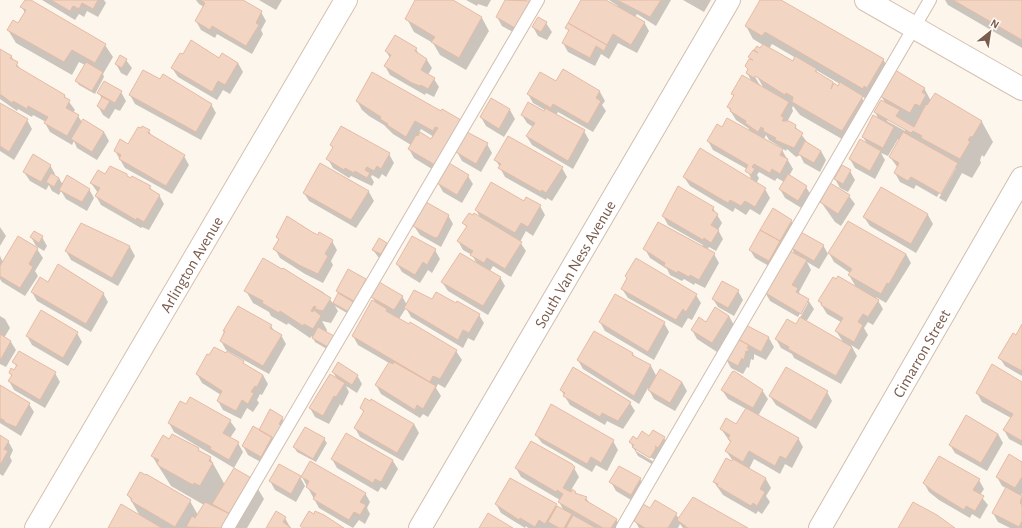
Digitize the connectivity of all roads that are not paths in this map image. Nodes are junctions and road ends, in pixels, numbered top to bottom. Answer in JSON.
{"nodes":[{"id":1,"x":346,"y":0,"type":"edge"},
{"id":2,"x":538,"y":0,"type":"edge"},
{"id":3,"x":729,"y":0,"type":"edge"},
{"id":4,"x":866,"y":0,"type":"edge"},
{"id":5,"x":930,"y":0,"type":"edge"},
{"id":6,"x":914,"y":27,"type":"junction"},
{"id":7,"x":1022,"y":89,"type":"edge"},
{"id":8,"x":1022,"y":178,"type":"edge"},
{"id":9,"x":36,"y":528,"type":"edge"},
{"id":10,"x":228,"y":528,"type":"edge"},
{"id":11,"x":420,"y":528,"type":"edge"},
{"id":12,"x":622,"y":528,"type":"edge"},
{"id":13,"x":820,"y":528,"type":"edge"}],
"edges":[{"from":1,"to":9,"type":"street","name":"Arlington Avenue"},
{"from":2,"to":10,"type":"lane"},
{"from":3,"to":11,"type":"street","name":"South Van Ness Avenue"},
{"from":4,"to":6,"type":"street"},
{"from":5,"to":6,"type":"lane"},
{"from":6,"to":7,"type":"street"},
{"from":6,"to":12,"type":"lane"},
{"from":8,"to":13,"type":"street","name":"Cimarron Street"}]}
